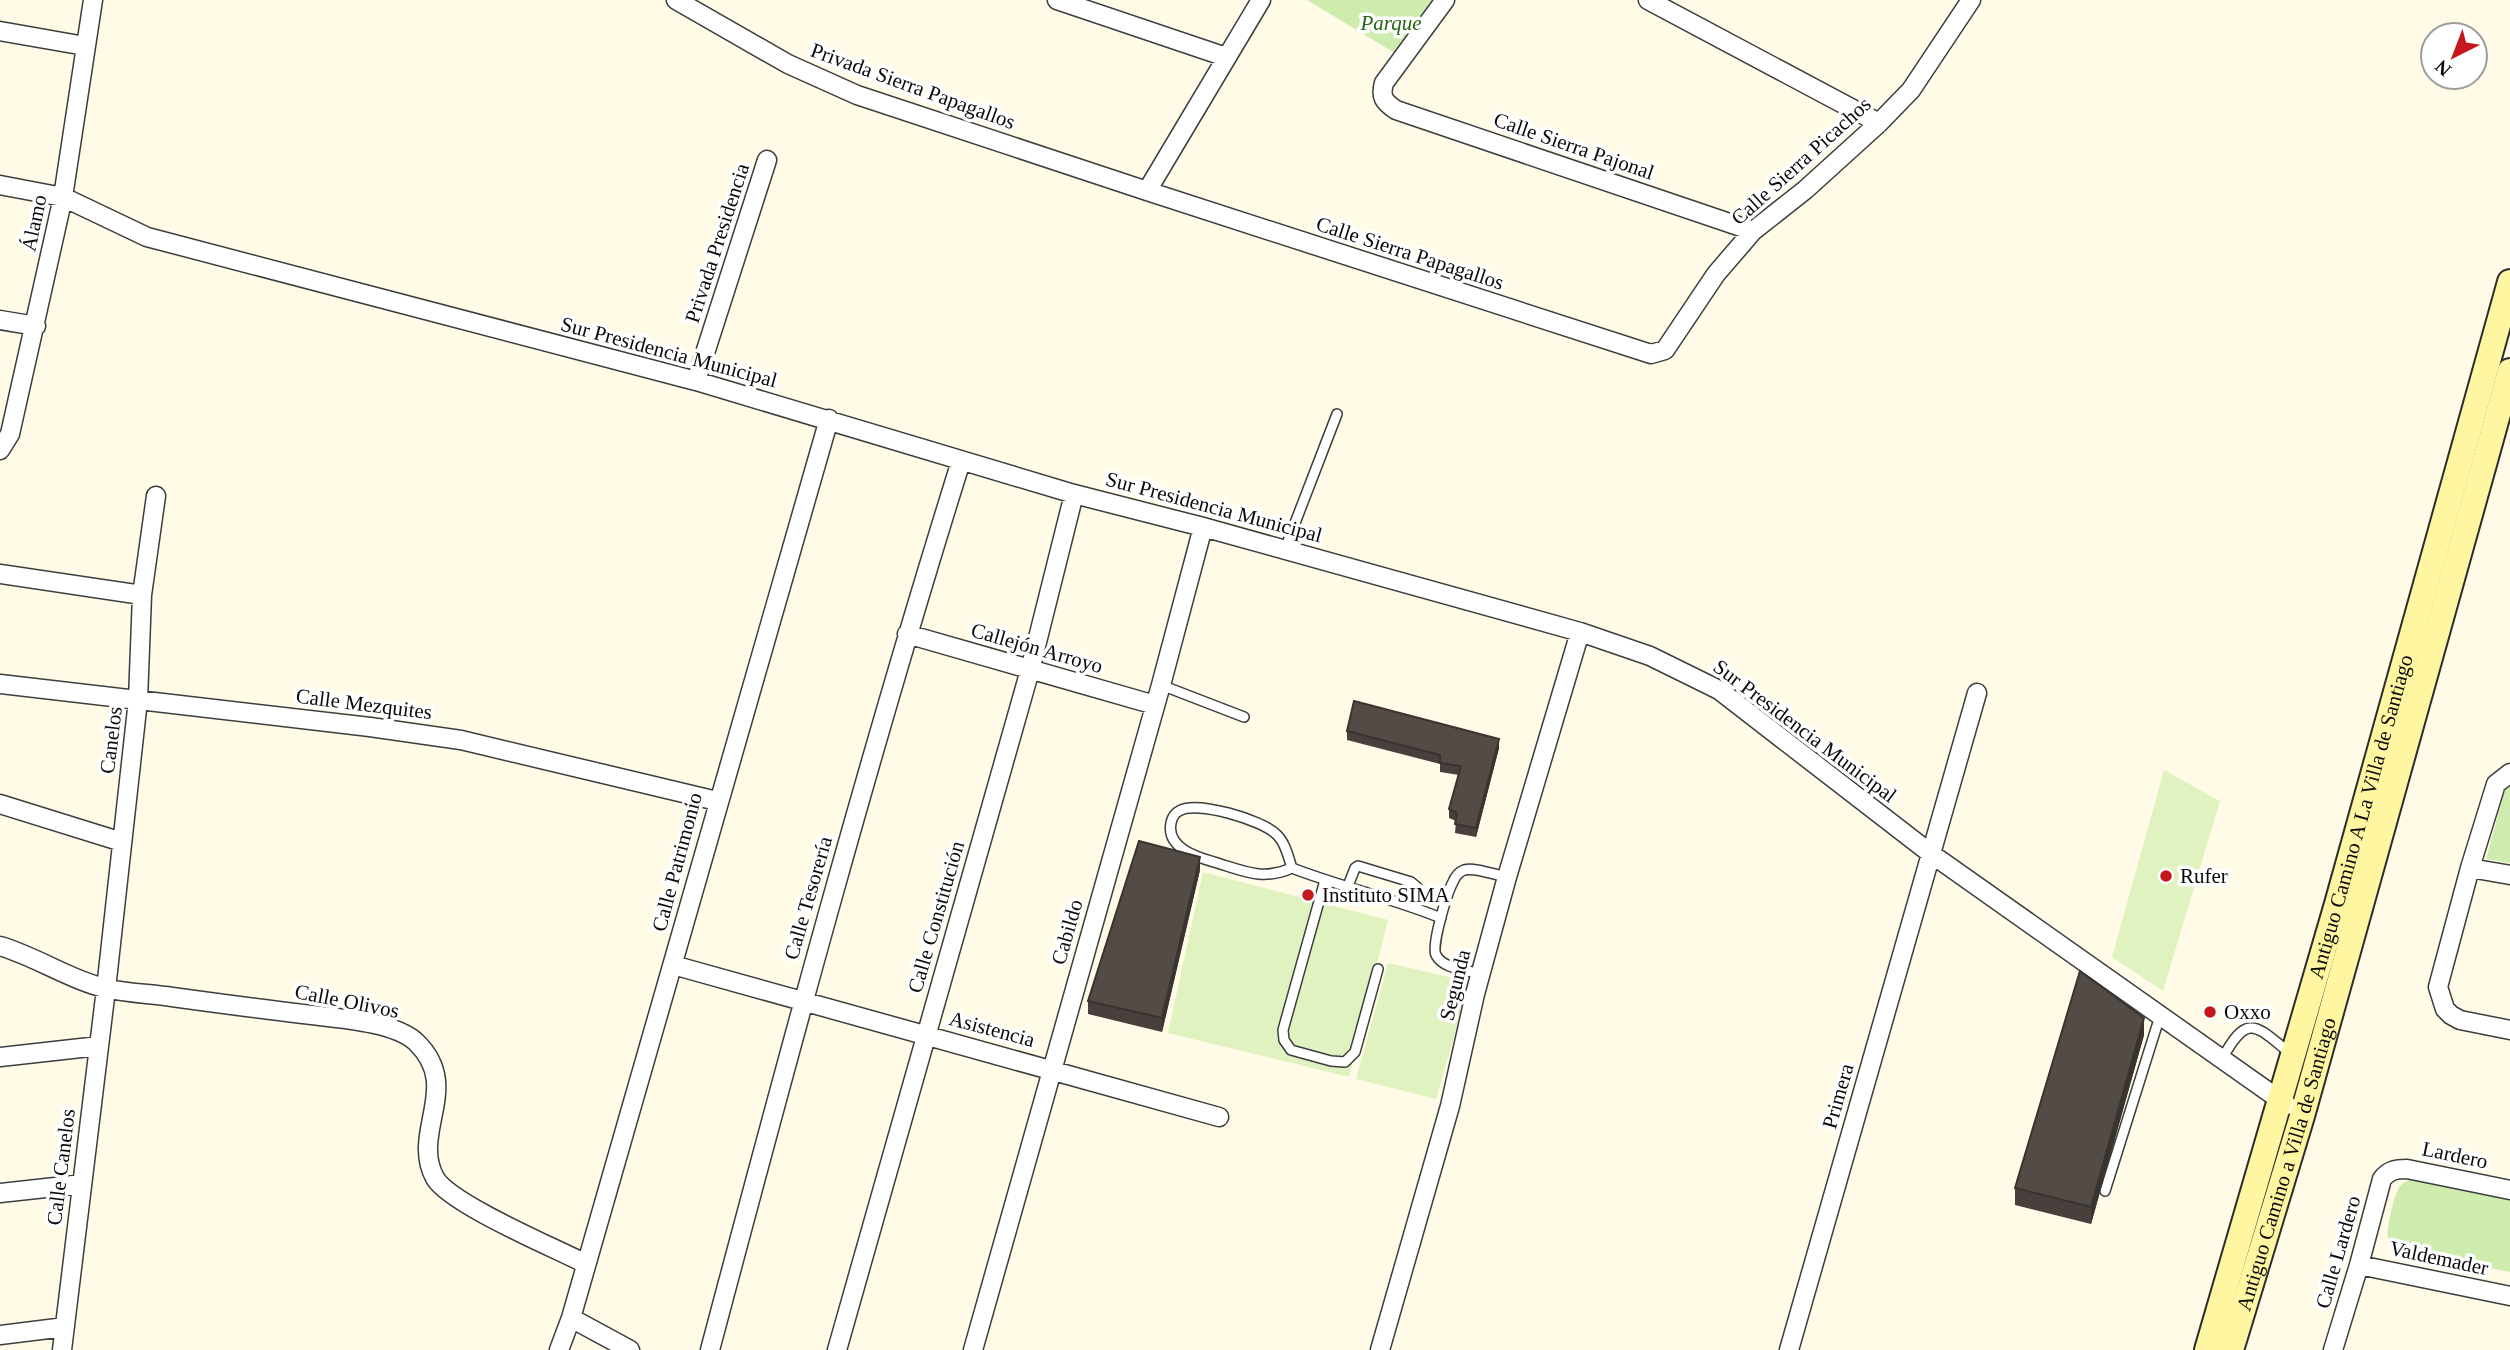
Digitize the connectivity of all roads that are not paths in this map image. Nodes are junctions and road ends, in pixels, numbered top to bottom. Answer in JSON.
{"nodes":[{"id":1,"x":93,"y":0,"type":"edge"},
{"id":2,"x":676,"y":0,"type":"edge"},
{"id":3,"x":1057,"y":0,"type":"edge"},
{"id":4,"x":1261,"y":0,"type":"edge"},
{"id":5,"x":1445,"y":0,"type":"edge"},
{"id":6,"x":1648,"y":0,"type":"edge"},
{"id":7,"x":1971,"y":0,"type":"edge"},
{"id":8,"x":0,"y":31,"type":"edge"},
{"id":9,"x":85,"y":46,"type":"junction"},
{"id":10,"x":1226,"y":57,"type":"junction"},
{"id":11,"x":1879,"y":123,"type":"junction"},
{"id":12,"x":767,"y":160,"type":"dead end"},
{"id":13,"x":0,"y":184,"type":"edge"},
{"id":14,"x":1147,"y":191,"type":"junction"},
{"id":15,"x":63,"y":197,"type":"junction"},
{"id":16,"x":1754,"y":231,"type":"junction"},
{"id":17,"x":2510,"y":282,"type":"edge"},
{"id":18,"x":0,"y":320,"type":"edge"},
{"id":19,"x":36,"y":326,"type":"junction"},
{"id":20,"x":1659,"y":353,"type":"joint"},
{"id":21,"x":2510,"y":371,"type":"edge"},
{"id":22,"x":696,"y":381,"type":"junction"},
{"id":23,"x":1337,"y":414,"type":"dead end"},
{"id":24,"x":829,"y":419,"type":"junction"},
{"id":25,"x":0,"y":450,"type":"edge"},
{"id":26,"x":961,"y":461,"type":"junction"},
{"id":27,"x":1074,"y":494,"type":"junction"},
{"id":28,"x":156,"y":496,"type":"dead end"},
{"id":29,"x":1203,"y":527,"type":"junction"},
{"id":30,"x":1285,"y":549,"type":"junction"},
{"id":31,"x":0,"y":574,"type":"edge"},
{"id":32,"x":142,"y":595,"type":"junction"},
{"id":33,"x":1580,"y":632,"type":"junction"},
{"id":34,"x":907,"y":634,"type":"junction"},
{"id":35,"x":1030,"y":670,"type":"junction"},
{"id":36,"x":0,"y":684,"type":"edge"},
{"id":37,"x":1161,"y":685,"type":"junction"},
{"id":38,"x":1977,"y":693,"type":"dead end"},
{"id":39,"x":138,"y":700,"type":"junction"},
{"id":40,"x":1155,"y":705,"type":"junction"},
{"id":41,"x":1244,"y":717,"type":"dead end"},
{"id":42,"x":2503,"y":778,"type":"edge"},
{"id":43,"x":718,"y":802,"type":"junction"},
{"id":44,"x":0,"y":804,"type":"edge"},
{"id":45,"x":122,"y":842,"type":"junction"},
{"id":46,"x":1930,"y":853,"type":"junction"},
{"id":47,"x":1292,"y":867,"type":"junction"},
{"id":48,"x":2470,"y":868,"type":"junction"},
{"id":49,"x":2510,"y":875,"type":"edge"},
{"id":50,"x":1507,"y":877,"type":"junction"},
{"id":51,"x":1325,"y":880,"type":"junction"},
{"id":52,"x":1348,"y":886,"type":"junction"},
{"id":53,"x":1413,"y":907,"type":"junction"},
{"id":54,"x":1441,"y":918,"type":"junction"},
{"id":55,"x":0,"y":946,"type":"edge"},
{"id":56,"x":673,"y":965,"type":"junction"},
{"id":57,"x":1378,"y":969,"type":"dead end"},
{"id":58,"x":1480,"y":974,"type":"junction"},
{"id":59,"x":106,"y":989,"type":"junction"},
{"id":60,"x":803,"y":1000,"type":"junction"},
{"id":61,"x":2160,"y":1016,"type":"junction"},
{"id":62,"x":2510,"y":1030,"type":"edge"},
{"id":63,"x":926,"y":1035,"type":"junction"},
{"id":64,"x":99,"y":1046,"type":"junction"},
{"id":65,"x":2292,"y":1055,"type":"junction"},
{"id":66,"x":0,"y":1057,"type":"edge"},
{"id":67,"x":2222,"y":1059,"type":"junction"},
{"id":68,"x":1053,"y":1069,"type":"junction"},
{"id":69,"x":2279,"y":1099,"type":"junction"},
{"id":70,"x":2302,"y":1116,"type":"junction"},
{"id":71,"x":1219,"y":1117,"type":"dead end"},
{"id":72,"x":2392,"y":1170,"type":"joint"},
{"id":73,"x":82,"y":1184,"type":"junction"},
{"id":74,"x":2510,"y":1190,"type":"edge"},
{"id":75,"x":2105,"y":1191,"type":"dead end"},
{"id":76,"x":0,"y":1194,"type":"edge"},
{"id":77,"x":586,"y":1264,"type":"junction"},
{"id":78,"x":2359,"y":1265,"type":"junction"},
{"id":79,"x":2510,"y":1296,"type":"edge"},
{"id":80,"x":571,"y":1318,"type":"junction"},
{"id":81,"x":65,"y":1327,"type":"junction"},
{"id":82,"x":0,"y":1335,"type":"edge"},
{"id":83,"x":62,"y":1350,"type":"edge"},
{"id":84,"x":559,"y":1350,"type":"edge"},
{"id":85,"x":629,"y":1350,"type":"edge"},
{"id":86,"x":710,"y":1350,"type":"edge"},
{"id":87,"x":837,"y":1350,"type":"edge"},
{"id":88,"x":973,"y":1350,"type":"edge"},
{"id":89,"x":1380,"y":1350,"type":"edge"},
{"id":90,"x":1789,"y":1350,"type":"edge"},
{"id":91,"x":2207,"y":1350,"type":"edge"},
{"id":92,"x":2231,"y":1350,"type":"edge"},
{"id":93,"x":2333,"y":1350,"type":"edge"}],
"edges":[{"from":1,"to":9,"type":"street","name":"Álamo"},
{"from":2,"to":14,"type":"street","name":"Privada Sierra Papagallos"},
{"from":3,"to":10,"type":"street"},
{"from":4,"to":10,"type":"street"},
{"from":5,"to":16,"type":"street","name":"Calle Sierra Pajonal"},
{"from":6,"to":11,"type":"street"},
{"from":7,"to":11,"type":"street","name":"Calle Sierra Picachos"},
{"from":8,"to":9,"type":"street"},
{"from":9,"to":15,"type":"street","name":"Álamo"},
{"from":10,"to":14,"type":"street"},
{"from":11,"to":16,"type":"street","name":"Calle Sierra Picachos"},
{"from":12,"to":22,"type":"street","name":"Privada Presidencia"},
{"from":13,"to":15,"type":"street","name":"Sur Presidencia Municipal"},
{"from":14,"to":20,"type":"street","name":"Calle Sierra Papagallos"},
{"from":15,"to":19,"type":"street","name":"Álamo"},
{"from":15,"to":22,"type":"street","name":"Sur Presidencia Municipal"},
{"from":16,"to":20,"type":"street","name":"Calle Sierra Picachos"},
{"from":17,"to":65,"type":"street","name":"Antiguo Camino A La Villa de Santiago"},
{"from":18,"to":19,"type":"street"},
{"from":19,"to":25,"type":"street","name":"Álamo"},
{"from":21,"to":70,"type":"street","name":"Antiguo Camino a Villa de Santiago"},
{"from":22,"to":24,"type":"street","name":"Sur Presidencia Municipal"},
{"from":23,"to":30,"type":"lane"},
{"from":24,"to":26,"type":"street","name":"Sur Presidencia Municipal"},
{"from":24,"to":43,"type":"street","name":"Calle Patrimonio"},
{"from":26,"to":27,"type":"street","name":"Sur Presidencia Municipal"},
{"from":26,"to":34,"type":"street","name":"Calle Tesorería"},
{"from":27,"to":29,"type":"street","name":"Sur Presidencia Municipal"},
{"from":27,"to":35,"type":"street","name":"Calle Constitución"},
{"from":28,"to":32,"type":"street","name":"Canelos"},
{"from":29,"to":30,"type":"street","name":"Sur Presidencia Municipal"},
{"from":29,"to":37,"type":"street","name":"Cabildo"},
{"from":30,"to":33,"type":"street","name":"Sur Presidencia Municipal"},
{"from":31,"to":32,"type":"street"},
{"from":32,"to":39,"type":"street","name":"Canelos"},
{"from":33,"to":46,"type":"street","name":"Sur Presidencia Municipal"},
{"from":33,"to":50,"type":"street","name":"Segunda"},
{"from":34,"to":35,"type":"street","name":"Callejón Arroyo"},
{"from":34,"to":60,"type":"street","name":"Calle Tesorería"},
{"from":35,"to":40,"type":"street","name":"Callejón Arroyo"},
{"from":35,"to":63,"type":"street","name":"Calle Constitución"},
{"from":36,"to":39,"type":"street","name":"Calle Mezquites"},
{"from":37,"to":40,"type":"street","name":"Cabildo"},
{"from":37,"to":41,"type":"lane"},
{"from":38,"to":46,"type":"street","name":"Primera"},
{"from":39,"to":43,"type":"street","name":"Calle Mezquites"},
{"from":39,"to":45,"type":"street","name":"Canelos"},
{"from":40,"to":68,"type":"street","name":"Cabildo"},
{"from":42,"to":48,"type":"street"},
{"from":43,"to":56,"type":"street","name":"Calle Patrimonio"},
{"from":44,"to":45,"type":"street"},
{"from":45,"to":59,"type":"street","name":"Canelos"},
{"from":46,"to":61,"type":"street","name":"Sur Presidencia Municipal"},
{"from":46,"to":90,"type":"street","name":"Primera"},
{"from":47,"to":47,"type":"lane"},
{"from":47,"to":51,"type":"lane"},
{"from":48,"to":49,"type":"street"},
{"from":48,"to":62,"type":"street"},
{"from":50,"to":54,"type":"lane"},
{"from":50,"to":58,"type":"street","name":"Segunda"},
{"from":51,"to":52,"type":"lane"},
{"from":51,"to":57,"type":"lane"},
{"from":52,"to":53,"type":"lane"},
{"from":52,"to":53,"type":"lane"},
{"from":53,"to":54,"type":"lane"},
{"from":54,"to":58,"type":"lane"},
{"from":55,"to":59,"type":"street","name":"Calle Olivos"},
{"from":56,"to":60,"type":"street","name":"Asistencia"},
{"from":56,"to":77,"type":"street","name":"Calle Patrimonio"},
{"from":58,"to":89,"type":"street","name":"Segunda"},
{"from":59,"to":64,"type":"street","name":"Calle Canelos"},
{"from":59,"to":77,"type":"street","name":"Calle Olivos"},
{"from":60,"to":63,"type":"street","name":"Asistencia"},
{"from":60,"to":86,"type":"street","name":"Calle Tesorería"},
{"from":61,"to":67,"type":"street","name":"Sur Presidencia Municipal"},
{"from":61,"to":75,"type":"lane"},
{"from":63,"to":68,"type":"street","name":"Asistencia"},
{"from":63,"to":87,"type":"street","name":"Calle Constitución"},
{"from":64,"to":66,"type":"street"},
{"from":64,"to":73,"type":"street","name":"Calle Canelos"},
{"from":65,"to":67,"type":"lane"},
{"from":65,"to":69,"type":"street","name":"Antiguo Camino A La Villa de Santiago"},
{"from":67,"to":69,"type":"street","name":"Sur Presidencia Municipal"},
{"from":68,"to":71,"type":"street","name":"Asistencia"},
{"from":68,"to":88,"type":"street","name":"Cabildo"},
{"from":69,"to":70,"type":"street","name":"Sur Presidencia Municipal"},
{"from":69,"to":91,"type":"street","name":"Antiguo Camino A La Villa de Santiago"},
{"from":70,"to":92,"type":"street","name":"Antiguo Camino a Villa de Santiago"},
{"from":72,"to":74,"type":"street","name":"Lardero"},
{"from":72,"to":78,"type":"street","name":"Calle Lardero"},
{"from":73,"to":76,"type":"street"},
{"from":73,"to":81,"type":"street","name":"Calle Canelos"},
{"from":77,"to":80,"type":"street","name":"Calle Patrimonio"},
{"from":78,"to":79,"type":"street","name":"Valdemader"},
{"from":78,"to":93,"type":"street","name":"Calle Lardero"},
{"from":80,"to":84,"type":"street","name":"Calle Patrimonio"},
{"from":80,"to":85,"type":"street"},
{"from":81,"to":82,"type":"street"},
{"from":81,"to":83,"type":"street","name":"Calle Canelos"}]}
